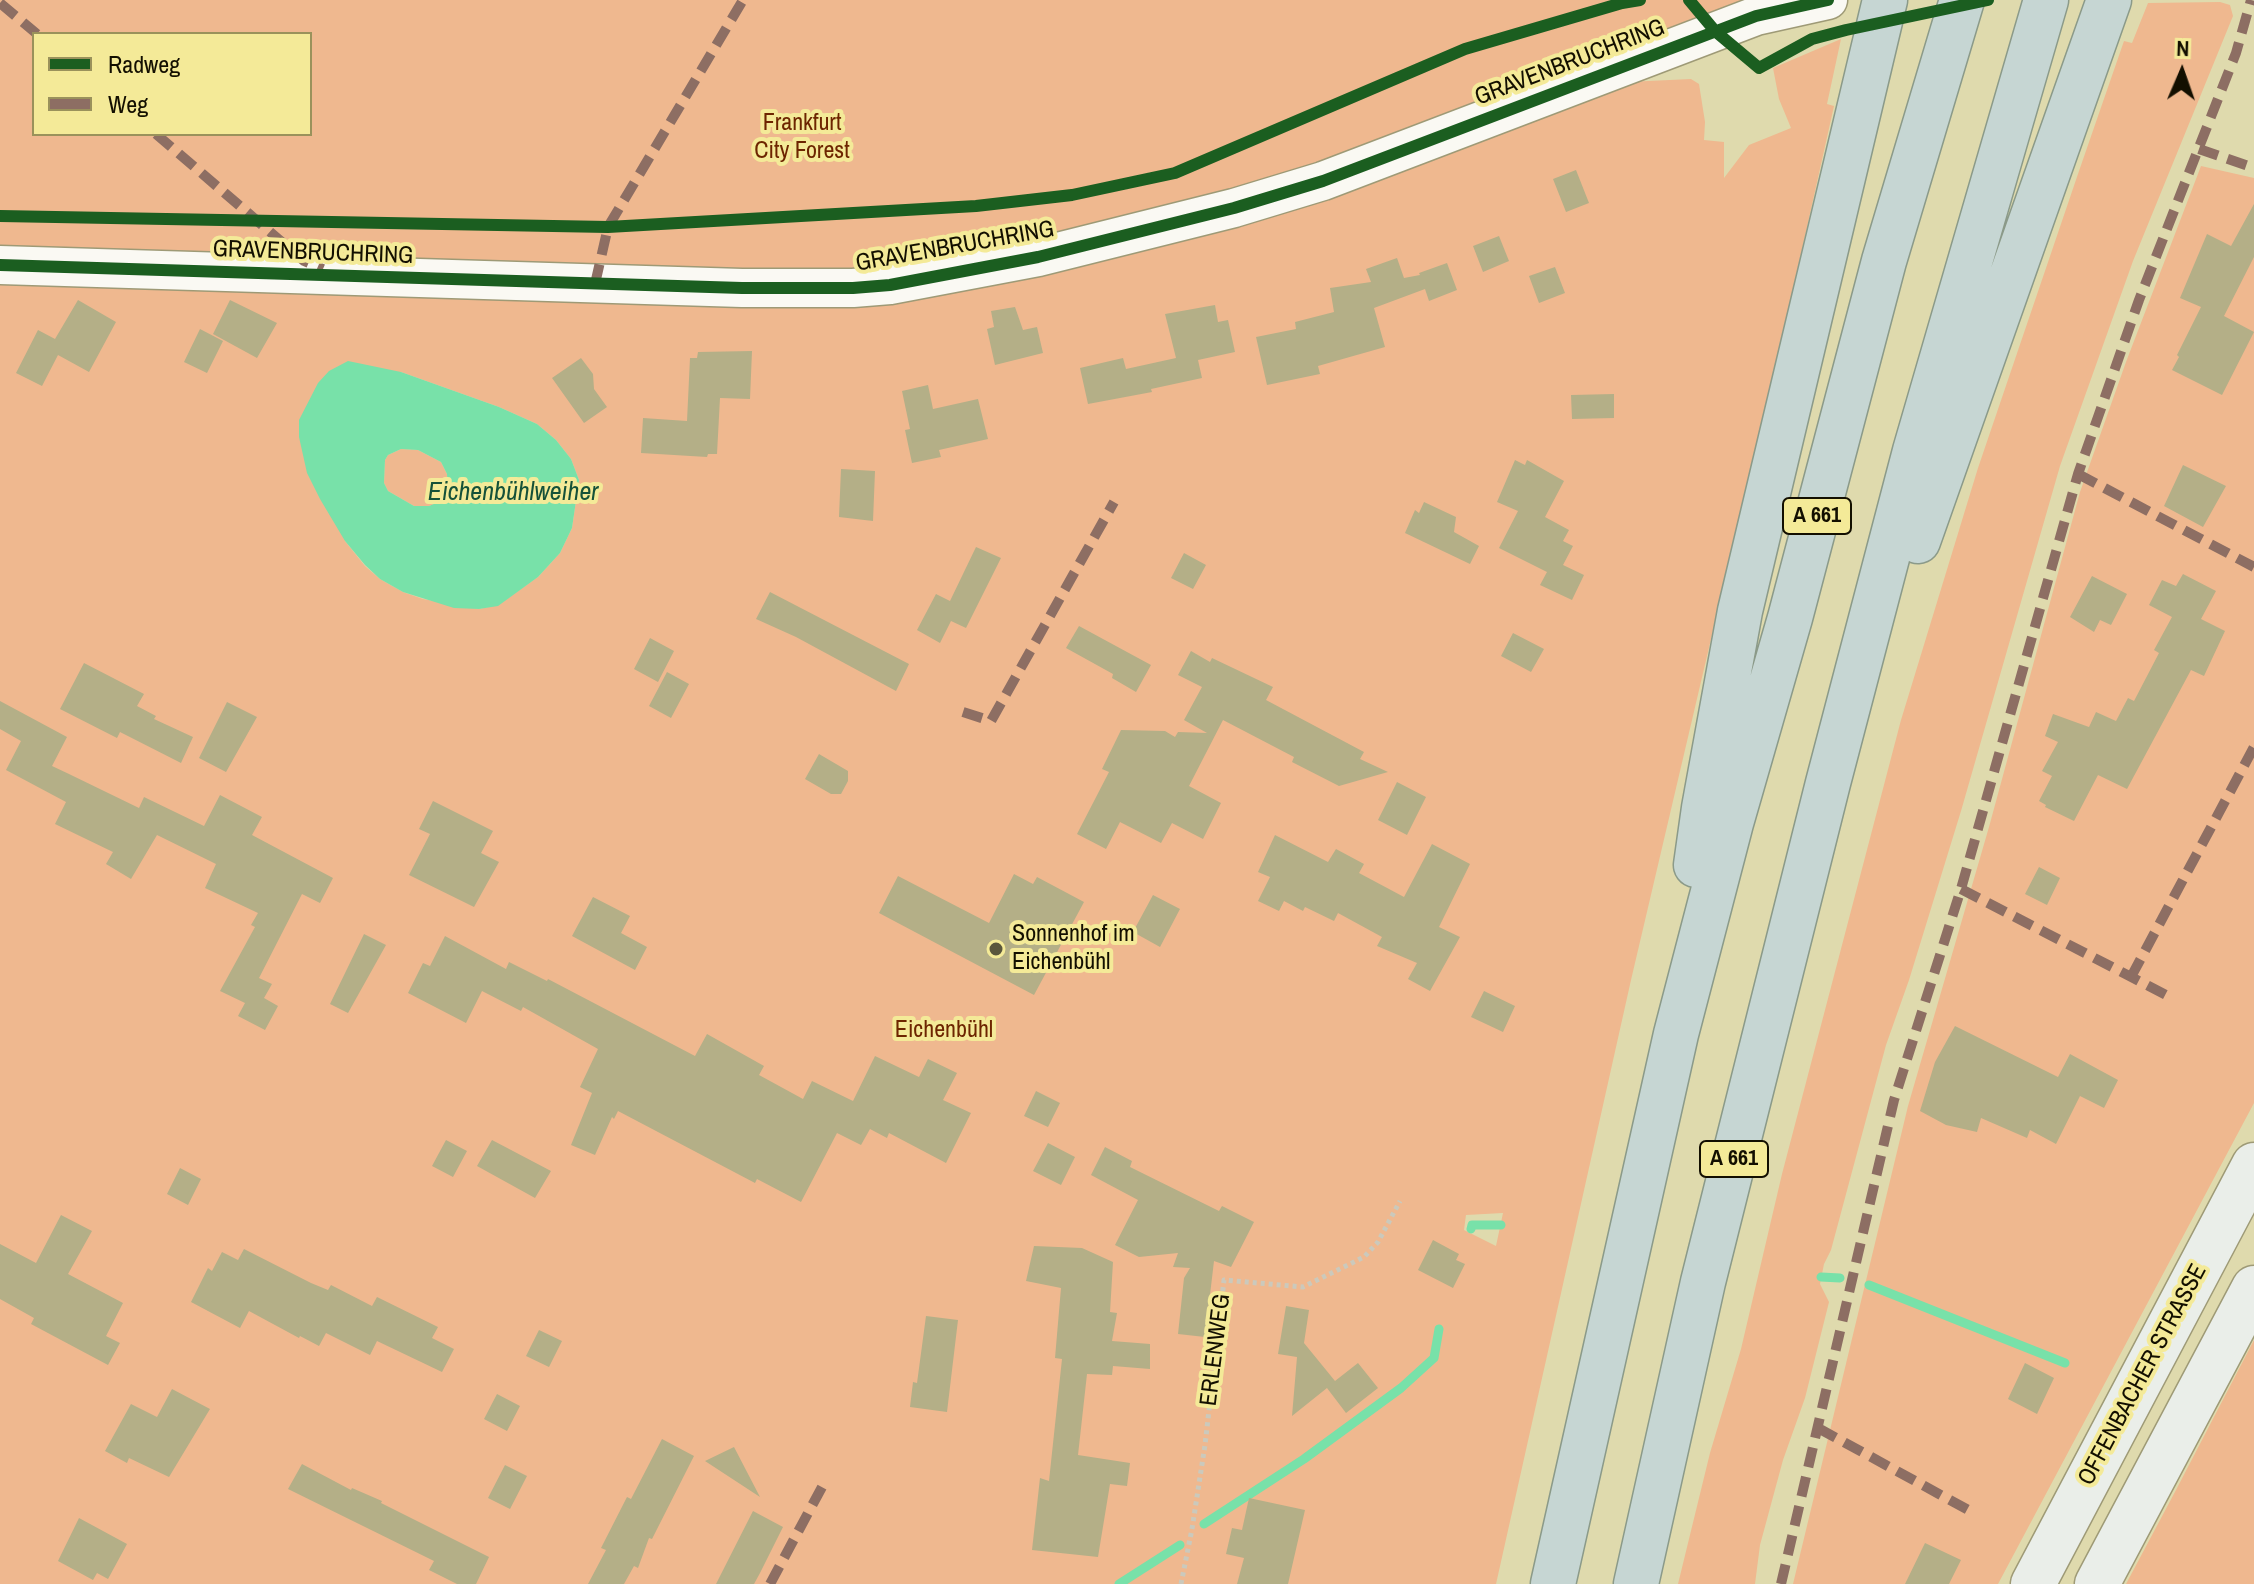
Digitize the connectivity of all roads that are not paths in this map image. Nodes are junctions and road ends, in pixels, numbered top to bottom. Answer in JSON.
{"nodes":[{"id":1,"x":1828,"y":0,"type":"edge"},
{"id":2,"x":1962,"y":0,"type":"edge"},
{"id":3,"x":2046,"y":0,"type":"edge"},
{"id":4,"x":2109,"y":0,"type":"edge"},
{"id":5,"x":1880,"y":11,"type":"edge"},
{"id":6,"x":0,"y":265,"type":"edge"},
{"id":7,"x":1828,"y":783,"type":"junction"},
{"id":8,"x":1676,"y":1034,"type":"junction"},
{"id":9,"x":2254,"y":1165,"type":"edge"},
{"id":10,"x":2254,"y":1288,"type":"edge"},
{"id":11,"x":1553,"y":1584,"type":"edge"},
{"id":12,"x":1636,"y":1584,"type":"edge"},
{"id":13,"x":2033,"y":1584,"type":"edge"},
{"id":14,"x":2097,"y":1584,"type":"edge"}],
"edges":[{"from":1,"to":6,"type":"street","name":"GRAVENBRUCHRING"},
{"from":2,"to":8,"type":"highway","number":"A 661"},
{"from":3,"to":7,"type":"highway","number":"A 661"},
{"from":4,"to":7,"type":"highway"},
{"from":5,"to":8,"type":"highway"},
{"from":7,"to":12,"type":"highway","number":"A 661"},
{"from":8,"to":11,"type":"highway","number":"A 661"},
{"from":9,"to":13,"type":"main road","name":"OFFENBACHER STRASSE"},
{"from":10,"to":14,"type":"main road"}]}
